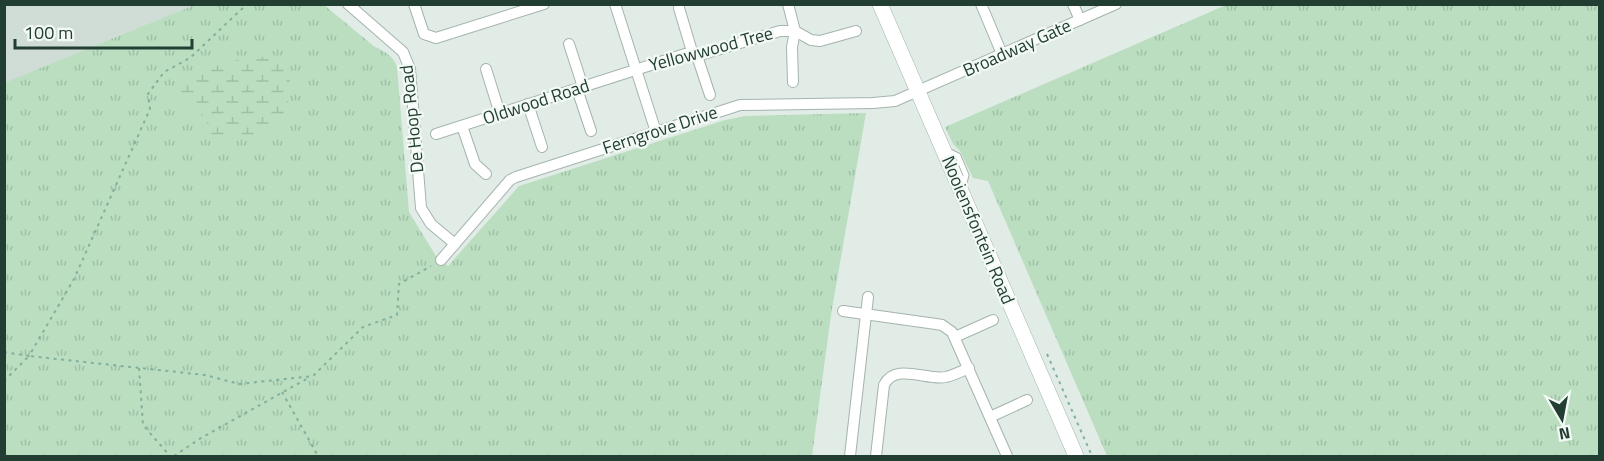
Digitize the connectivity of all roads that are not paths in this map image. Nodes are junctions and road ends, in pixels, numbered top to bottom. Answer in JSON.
{"nodes":[{"id":1,"x":348,"y":4,"type":"edge"},
{"id":2,"x":414,"y":4,"type":"edge"},
{"id":3,"x":544,"y":4,"type":"edge"},
{"id":4,"x":615,"y":4,"type":"edge"},
{"id":5,"x":788,"y":4,"type":"edge"},
{"id":6,"x":879,"y":4,"type":"edge"},
{"id":7,"x":981,"y":4,"type":"edge"},
{"id":8,"x":1073,"y":4,"type":"edge"},
{"id":9,"x":1116,"y":4,"type":"edge"},
{"id":10,"x":679,"y":8,"type":"dead end"},
{"id":11,"x":1080,"y":20,"type":"junction"},
{"id":12,"x":795,"y":31,"type":"junction"},
{"id":13,"x":856,"y":31,"type":"dead end"},
{"id":14,"x":569,"y":44,"type":"dead end"},
{"id":15,"x":1002,"y":54,"type":"junction"},
{"id":16,"x":695,"y":56,"type":"junction"},
{"id":17,"x":486,"y":69,"type":"dead end"},
{"id":18,"x":636,"y":70,"type":"junction"},
{"id":19,"x":793,"y":82,"type":"dead end"},
{"id":20,"x":580,"y":88,"type":"junction"},
{"id":21,"x":917,"y":91,"type":"junction"},
{"id":22,"x":710,"y":95,"type":"dead end"},
{"id":23,"x":528,"y":104,"type":"junction"},
{"id":24,"x":500,"y":114,"type":"junction"},
{"id":25,"x":462,"y":126,"type":"junction"},
{"id":26,"x":591,"y":131,"type":"dead end"},
{"id":27,"x":656,"y":132,"type":"junction"},
{"id":28,"x":436,"y":134,"type":"dead end"},
{"id":29,"x":542,"y":147,"type":"dead end"},
{"id":30,"x":486,"y":174,"type":"dead end"},
{"id":31,"x":455,"y":244,"type":"junction"},
{"id":32,"x":441,"y":260,"type":"road end"},
{"id":33,"x":868,"y":297,"type":"dead end"},
{"id":34,"x":843,"y":311,"type":"dead end"},
{"id":35,"x":866,"y":314,"type":"junction"},
{"id":36,"x":993,"y":320,"type":"dead end"},
{"id":37,"x":955,"y":337,"type":"junction"},
{"id":38,"x":969,"y":369,"type":"junction"},
{"id":39,"x":1027,"y":400,"type":"dead end"},
{"id":40,"x":990,"y":417,"type":"junction"},
{"id":41,"x":850,"y":456,"type":"edge"},
{"id":42,"x":876,"y":456,"type":"edge"},
{"id":43,"x":1007,"y":456,"type":"edge"},
{"id":44,"x":1076,"y":456,"type":"edge"}],
"edges":[{"from":1,"to":31,"type":"street","name":"De Hoop Road"},
{"from":2,"to":3,"type":"street"},
{"from":4,"to":18,"type":"street"},
{"from":5,"to":12,"type":"street"},
{"from":6,"to":21,"type":"street","name":"Nooiensfontein Road"},
{"from":7,"to":15,"type":"street"},
{"from":8,"to":11,"type":"street"},
{"from":9,"to":11,"type":"street","name":"Broadway Gate"},
{"from":10,"to":16,"type":"street"},
{"from":11,"to":15,"type":"street","name":"Broadway Gate"},
{"from":12,"to":13,"type":"street","name":"Yellowwood Tree"},
{"from":12,"to":16,"type":"street","name":"Yellowwood Tree"},
{"from":12,"to":19,"type":"street"},
{"from":14,"to":20,"type":"street"},
{"from":15,"to":21,"type":"street","name":"Broadway Gate"},
{"from":16,"to":18,"type":"street","name":"Yellowwood Tree"},
{"from":16,"to":22,"type":"street"},
{"from":17,"to":24,"type":"street"},
{"from":18,"to":20,"type":"street","name":"Oldwood Road"},
{"from":18,"to":27,"type":"street"},
{"from":20,"to":23,"type":"street","name":"Oldwood Road"},
{"from":20,"to":26,"type":"street"},
{"from":21,"to":27,"type":"street","name":"Ferngrove Drive"},
{"from":21,"to":44,"type":"street","name":"Nooiensfontein Road"},
{"from":23,"to":24,"type":"street","name":"Oldwood Road"},
{"from":23,"to":29,"type":"street"},
{"from":24,"to":25,"type":"street","name":"Oldwood Road"},
{"from":25,"to":28,"type":"street","name":"Oldwood Road"},
{"from":25,"to":30,"type":"street"},
{"from":27,"to":31,"type":"street","name":"Ferngrove Drive"},
{"from":31,"to":32,"type":"street","name":"Ferngrove Drive"},
{"from":33,"to":35,"type":"street"},
{"from":34,"to":35,"type":"street"},
{"from":35,"to":37,"type":"street"},
{"from":35,"to":41,"type":"street"},
{"from":36,"to":37,"type":"street"},
{"from":37,"to":38,"type":"street"},
{"from":38,"to":40,"type":"street"},
{"from":38,"to":42,"type":"street"},
{"from":39,"to":40,"type":"street"},
{"from":40,"to":43,"type":"street"}]}
